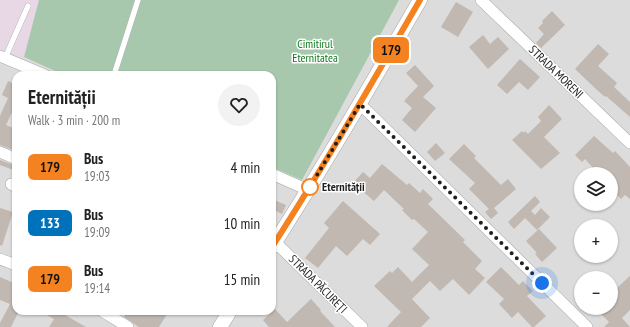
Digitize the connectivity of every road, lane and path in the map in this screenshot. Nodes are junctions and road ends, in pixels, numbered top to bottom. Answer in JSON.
{"nodes":[{"id":1,"x":138,"y":0,"type":"edge"},
{"id":2,"x":420,"y":0,"type":"edge"},
{"id":3,"x":481,"y":0,"type":"edge"},
{"id":4,"x":28,"y":6,"type":"dead end"},
{"id":5,"x":2,"y":57,"type":"edge"},
{"id":6,"x":35,"y":71,"type":"edge"},
{"id":7,"x":115,"y":71,"type":"edge"},
{"id":8,"x":360,"y":104,"type":"junction"},
{"id":9,"x":629,"y":141,"type":"edge"},
{"id":10,"x":0,"y":152,"type":"edge"},
{"id":11,"x":12,"y":156,"type":"edge"},
{"id":12,"x":276,"y":176,"type":"edge"},
{"id":13,"x":308,"y":190,"type":"junction"},
{"id":14,"x":276,"y":241,"type":"edge"},
{"id":15,"x":276,"y":246,"type":"edge"},
{"id":16,"x":0,"y":259,"type":"edge"},
{"id":17,"x":12,"y":264,"type":"edge"},
{"id":18,"x":108,"y":315,"type":"edge"},
{"id":19,"x":228,"y":315,"type":"edge"},
{"id":20,"x":128,"y":327,"type":"edge"},
{"id":21,"x":220,"y":327,"type":"edge"},
{"id":22,"x":362,"y":327,"type":"edge"},
{"id":23,"x":587,"y":327,"type":"edge"}],
"edges":[{"from":1,"to":7,"type":"lane"},
{"from":2,"to":8,"type":"street"},
{"from":3,"to":9,"type":"street","name":"STRADA MORENI"},
{"from":4,"to":5,"type":"lane"},
{"from":5,"to":6,"type":"street"},
{"from":8,"to":13,"type":"street"},
{"from":8,"to":23,"type":"street"},
{"from":10,"to":11,"type":"street"},
{"from":12,"to":13,"type":"street"},
{"from":13,"to":14,"type":"street"},
{"from":15,"to":22,"type":"street","name":"STRADA PĂCUREȚI"},
{"from":16,"to":17,"type":"street"},
{"from":18,"to":20,"type":"street"},
{"from":19,"to":21,"type":"street"}]}
